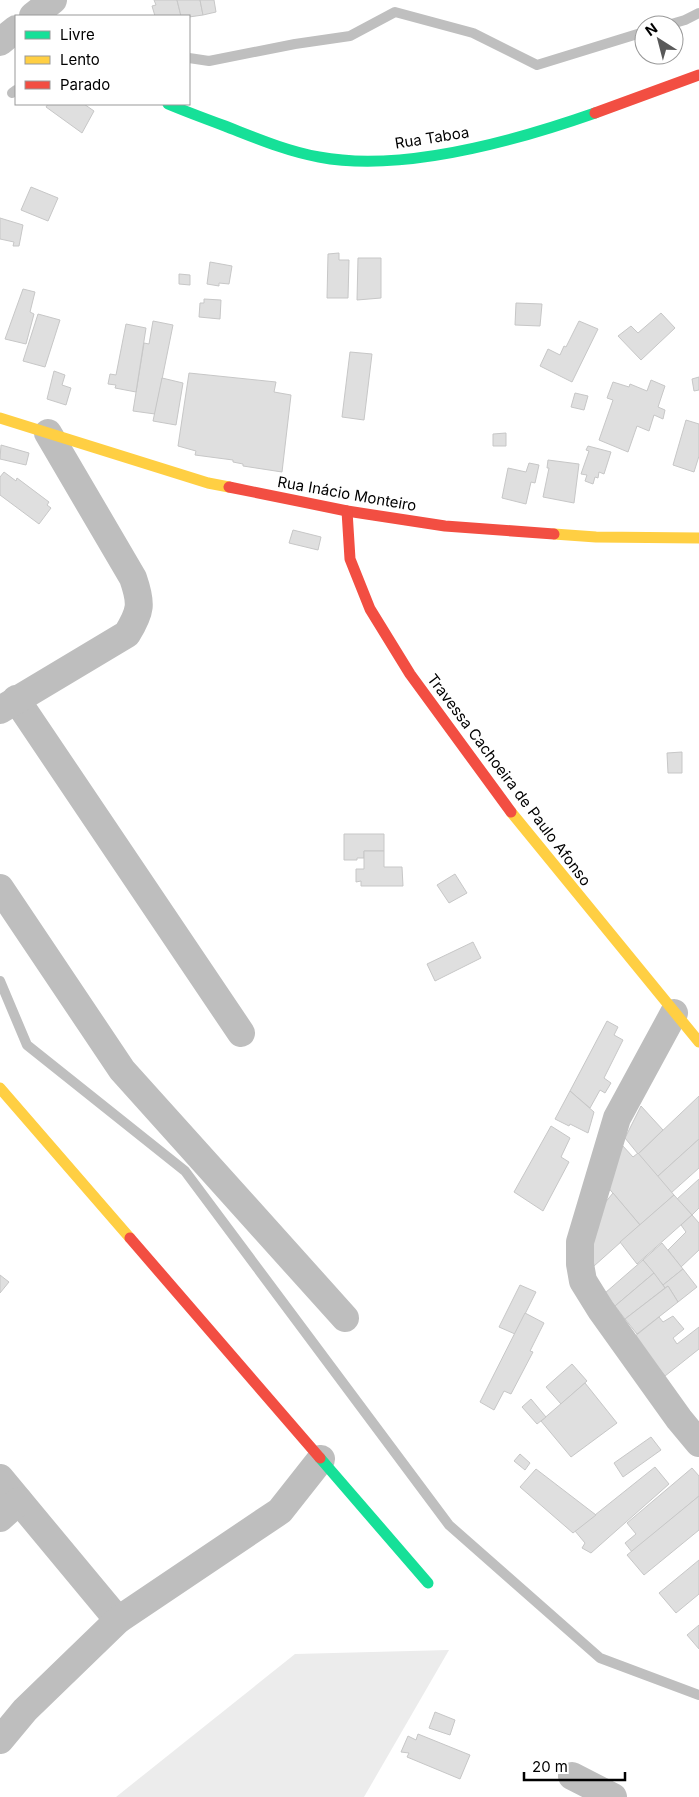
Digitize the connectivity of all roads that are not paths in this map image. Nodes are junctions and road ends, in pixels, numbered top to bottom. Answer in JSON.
{"nodes":[{"id":1,"x":54,"y":0,"type":"edge"},
{"id":2,"x":34,"y":15,"type":"edge"},
{"id":3,"x":15,"y":30,"type":"edge"},
{"id":4,"x":0,"y":42,"type":"edge"},
{"id":5,"x":699,"y":75,"type":"edge"},
{"id":6,"x":171,"y":105,"type":"edge"},
{"id":7,"x":0,"y":418,"type":"edge"},
{"id":8,"x":48,"y":432,"type":"junction"},
{"id":9,"x":347,"y":511,"type":"junction"},
{"id":10,"x":699,"y":538,"type":"edge"},
{"id":11,"x":8,"y":704,"type":"edge"},
{"id":12,"x":0,"y":888,"type":"edge"},
{"id":13,"x":674,"y":1013,"type":"junction"},
{"id":14,"x":242,"y":1033,"type":"dead end"},
{"id":15,"x":699,"y":1042,"type":"edge"},
{"id":16,"x":0,"y":1088,"type":"edge"},
{"id":17,"x":345,"y":1318,"type":"dead end"},
{"id":18,"x":699,"y":1443,"type":"edge"},
{"id":19,"x":321,"y":1459,"type":"junction"},
{"id":20,"x":0,"y":1478,"type":"edge"},
{"id":21,"x":9,"y":1509,"type":"edge"},
{"id":22,"x":428,"y":1583,"type":"dead end"},
{"id":23,"x":118,"y":1620,"type":"junction"},
{"id":24,"x":0,"y":1740,"type":"edge"},
{"id":25,"x":572,"y":1776,"type":"dead end"},
{"id":26,"x":613,"y":1797,"type":"edge"}],
"edges":[{"from":1,"to":2,"type":"street"},
{"from":3,"to":4,"type":"street"},
{"from":5,"to":6,"type":"street","name":"Rua Taboa"},
{"from":7,"to":8,"type":"street","name":"Rua Inácio Monteiro"},
{"from":8,"to":9,"type":"street","name":"Rua Inácio Monteiro"},
{"from":8,"to":11,"type":"street"},
{"from":9,"to":10,"type":"street","name":"Rua Inácio Monteiro"},
{"from":9,"to":13,"type":"street","name":"Travessa Cachoeira de Paulo Afonso"},
{"from":11,"to":14,"type":"street"},
{"from":12,"to":17,"type":"street"},
{"from":13,"to":15,"type":"street","name":"Travessa Cachoeira de Paulo Afonso"},
{"from":13,"to":18,"type":"street"},
{"from":16,"to":19,"type":"street"},
{"from":19,"to":22,"type":"street"},
{"from":19,"to":23,"type":"street"},
{"from":20,"to":21,"type":"street"},
{"from":21,"to":23,"type":"street"},
{"from":23,"to":24,"type":"street"},
{"from":25,"to":26,"type":"street"}]}
